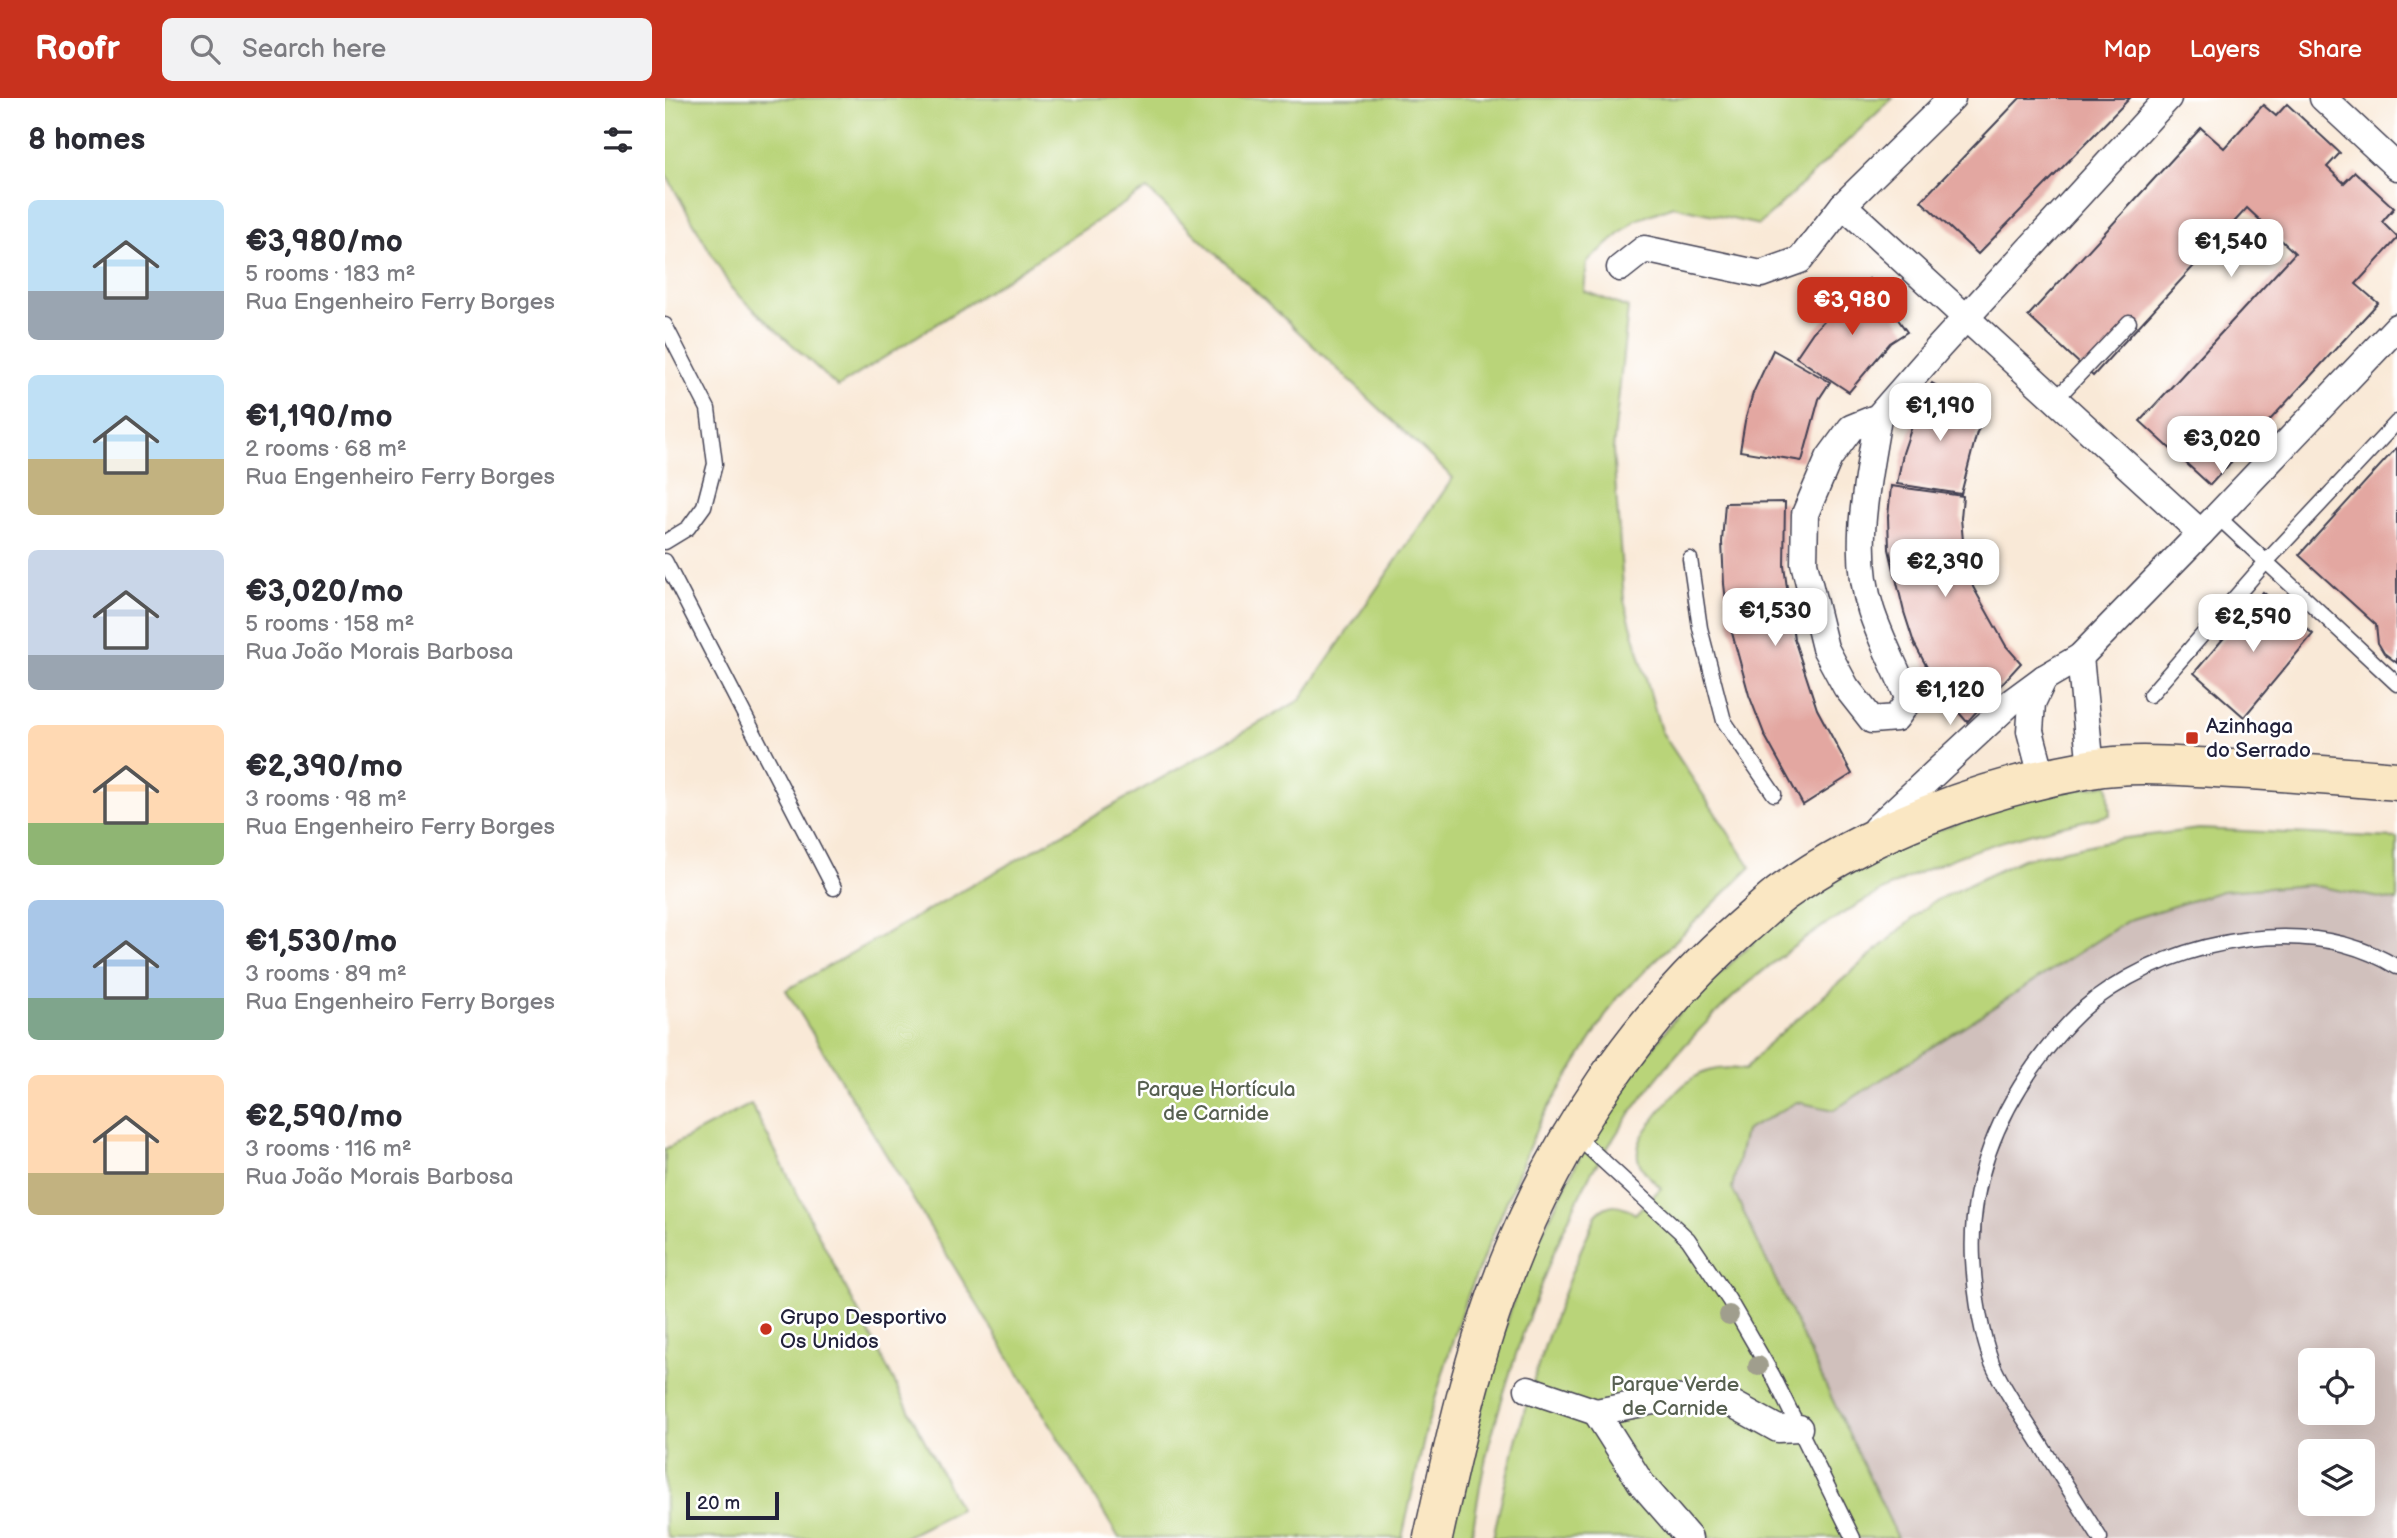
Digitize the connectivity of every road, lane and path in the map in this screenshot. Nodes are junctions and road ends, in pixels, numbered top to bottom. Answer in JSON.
{"nodes":[{"id":1,"x":1952,"y":98,"type":"edge"},
{"id":2,"x":2168,"y":98,"type":"edge"},
{"id":3,"x":2323,"y":98,"type":"edge"},
{"id":4,"x":2397,"y":167,"type":"edge"},
{"id":5,"x":1843,"y":205,"type":"junction"},
{"id":6,"x":1620,"y":268,"type":"dead end"},
{"id":7,"x":1966,"y":318,"type":"junction"},
{"id":8,"x":2129,"y":322,"type":"dead end"},
{"id":9,"x":665,"y":325,"type":"edge"},
{"id":10,"x":2397,"y":327,"type":"edge"},
{"id":11,"x":2055,"y":400,"type":"junction"},
{"id":12,"x":1878,"y":418,"type":"junction"},
{"id":13,"x":2397,"y":422,"type":"edge"},
{"id":14,"x":2209,"y":525,"type":"junction"},
{"id":15,"x":665,"y":542,"type":"edge"},
{"id":16,"x":1690,"y":559,"type":"dead end"},
{"id":17,"x":665,"y":561,"type":"edge"},
{"id":18,"x":2265,"y":563,"type":"junction"},
{"id":19,"x":2080,"y":657,"type":"junction"},
{"id":20,"x":2044,"y":678,"type":"junction"},
{"id":21,"x":2397,"y":684,"type":"edge"},
{"id":22,"x":2150,"y":695,"type":"dead end"},
{"id":23,"x":2091,"y":769,"type":"junction"},
{"id":24,"x":2043,"y":780,"type":"junction"},
{"id":25,"x":2397,"y":781,"type":"edge"},
{"id":26,"x":1774,"y":794,"type":"dead end"},
{"id":27,"x":1857,"y":846,"type":"junction"},
{"id":28,"x":835,"y":888,"type":"dead end"},
{"id":29,"x":2397,"y":967,"type":"edge"},
{"id":30,"x":1573,"y":1134,"type":"junction"},
{"id":31,"x":1528,"y":1388,"type":"dead end"},
{"id":32,"x":1596,"y":1412,"type":"junction"},
{"id":33,"x":1799,"y":1428,"type":"junction"},
{"id":34,"x":1433,"y":1538,"type":"edge"},
{"id":35,"x":1689,"y":1538,"type":"edge"},
{"id":36,"x":1853,"y":1538,"type":"edge"},
{"id":37,"x":2100,"y":1538,"type":"edge"}],
"edges":[{"from":1,"to":5,"type":"street"},
{"from":2,"to":7,"type":"street"},
{"from":3,"to":4,"type":"street"},
{"from":5,"to":6,"type":"street"},
{"from":5,"to":7,"type":"street"},
{"from":7,"to":11,"type":"street"},
{"from":7,"to":12,"type":"street"},
{"from":8,"to":11,"type":"lane"},
{"from":9,"to":15,"type":"lane"},
{"from":10,"to":14,"type":"street"},
{"from":11,"to":14,"type":"street"},
{"from":12,"to":12,"type":"street"},
{"from":13,"to":18,"type":"lane"},
{"from":14,"to":18,"type":"lane"},
{"from":14,"to":19,"type":"street"},
{"from":16,"to":26,"type":"lane"},
{"from":17,"to":28,"type":"lane"},
{"from":18,"to":21,"type":"lane"},
{"from":18,"to":22,"type":"lane"},
{"from":19,"to":20,"type":"street"},
{"from":19,"to":23,"type":"street"},
{"from":20,"to":24,"type":"street"},
{"from":20,"to":27,"type":"street"},
{"from":23,"to":24,"type":"street"},
{"from":23,"to":25,"type":"street"},
{"from":24,"to":27,"type":"street"},
{"from":27,"to":30,"type":"street"},
{"from":29,"to":37,"type":"lane"},
{"from":30,"to":33,"type":"lane"},
{"from":30,"to":34,"type":"street"},
{"from":31,"to":32,"type":"street"},
{"from":32,"to":33,"type":"street"},
{"from":32,"to":35,"type":"street"},
{"from":33,"to":36,"type":"lane"}]}
